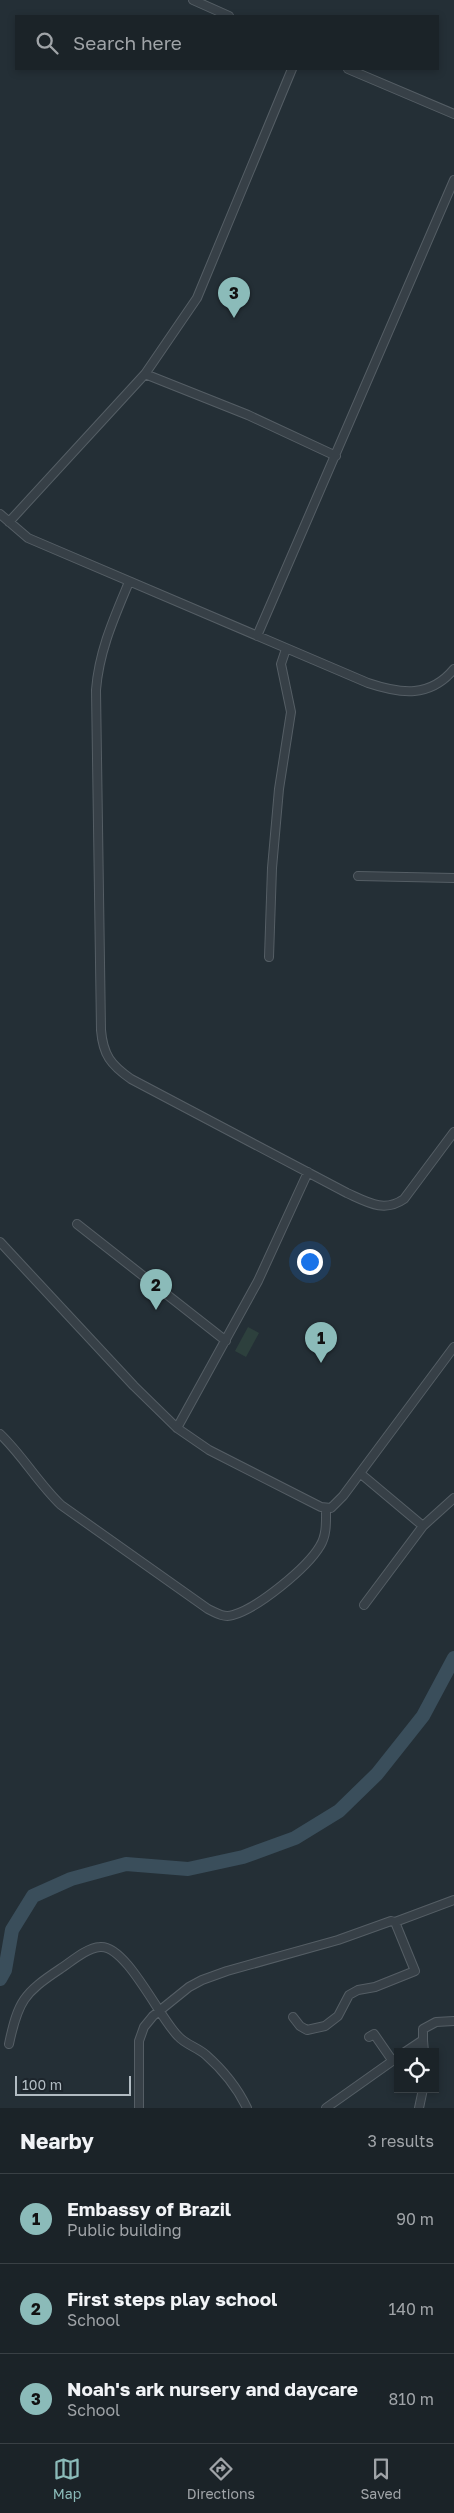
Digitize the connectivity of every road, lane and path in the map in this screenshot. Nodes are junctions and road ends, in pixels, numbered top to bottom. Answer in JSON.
{"nodes":[{"id":1,"x":193,"y":0,"type":"edge"},
{"id":2,"x":227,"y":15,"type":"edge"},
{"id":3,"x":292,"y":70,"type":"edge"},
{"id":4,"x":350,"y":70,"type":"edge"},
{"id":5,"x":454,"y":114,"type":"edge"},
{"id":6,"x":454,"y":180,"type":"edge"},
{"id":7,"x":146,"y":374,"type":"junction"},
{"id":8,"x":336,"y":456,"type":"junction"},
{"id":9,"x":0,"y":514,"type":"edge"},
{"id":10,"x":9,"y":522,"type":"junction"},
{"id":11,"x":129,"y":582,"type":"junction"},
{"id":12,"x":257,"y":636,"type":"junction"},
{"id":13,"x":286,"y":649,"type":"junction"},
{"id":14,"x":454,"y":669,"type":"edge"},
{"id":15,"x":358,"y":876,"type":"dead end"},
{"id":16,"x":454,"y":878,"type":"edge"},
{"id":17,"x":269,"y":957,"type":"dead end"},
{"id":18,"x":454,"y":1132,"type":"edge"},
{"id":19,"x":308,"y":1172,"type":"junction"},
{"id":20,"x":77,"y":1224,"type":"dead end"},
{"id":21,"x":0,"y":1242,"type":"edge"},
{"id":22,"x":226,"y":1341,"type":"junction"},
{"id":23,"x":454,"y":1347,"type":"edge"},
{"id":24,"x":177,"y":1428,"type":"junction"},
{"id":25,"x":0,"y":1434,"type":"edge"},
{"id":26,"x":360,"y":1474,"type":"junction"},
{"id":27,"x":454,"y":1498,"type":"edge"},
{"id":28,"x":326,"y":1508,"type":"junction"},
{"id":29,"x":423,"y":1526,"type":"junction"},
{"id":30,"x":364,"y":1605,"type":"dead end"},
{"id":31,"x":454,"y":1900,"type":"edge"},
{"id":32,"x":396,"y":1922,"type":"junction"},
{"id":33,"x":159,"y":2010,"type":"junction"},
{"id":34,"x":293,"y":2016,"type":"dead end"},
{"id":35,"x":454,"y":2021,"type":"edge"},
{"id":36,"x":369,"y":2036,"type":"dead end"},
{"id":37,"x":423,"y":2040,"type":"junction"},
{"id":38,"x":9,"y":2044,"type":"dead end"},
{"id":39,"x":411,"y":2048,"type":"edge"},
{"id":40,"x":424,"y":2048,"type":"edge"},
{"id":41,"x":394,"y":2057,"type":"edge"},
{"id":42,"x":394,"y":2059,"type":"edge"},
{"id":43,"x":422,"y":2093,"type":"edge"},
{"id":44,"x":139,"y":2108,"type":"edge"},
{"id":45,"x":247,"y":2108,"type":"edge"},
{"id":46,"x":326,"y":2108,"type":"edge"},
{"id":47,"x":419,"y":2108,"type":"edge"}],
"edges":[{"from":1,"to":2,"type":"street"},
{"from":3,"to":7,"type":"street"},
{"from":4,"to":5,"type":"street"},
{"from":6,"to":8,"type":"street"},
{"from":7,"to":8,"type":"street"},
{"from":7,"to":10,"type":"street"},
{"from":8,"to":12,"type":"street"},
{"from":9,"to":10,"type":"street"},
{"from":10,"to":11,"type":"street"},
{"from":11,"to":12,"type":"street"},
{"from":11,"to":19,"type":"street"},
{"from":12,"to":13,"type":"street"},
{"from":13,"to":14,"type":"street"},
{"from":13,"to":17,"type":"street"},
{"from":15,"to":16,"type":"street"},
{"from":18,"to":19,"type":"street"},
{"from":19,"to":22,"type":"street"},
{"from":20,"to":22,"type":"street"},
{"from":21,"to":24,"type":"street"},
{"from":22,"to":24,"type":"street"},
{"from":23,"to":26,"type":"street"},
{"from":24,"to":28,"type":"street"},
{"from":25,"to":28,"type":"street"},
{"from":26,"to":28,"type":"street"},
{"from":26,"to":29,"type":"street"},
{"from":27,"to":29,"type":"street"},
{"from":29,"to":30,"type":"street"},
{"from":31,"to":32,"type":"street"},
{"from":32,"to":33,"type":"street"},
{"from":32,"to":34,"type":"street"},
{"from":33,"to":38,"type":"street"},
{"from":33,"to":44,"type":"street"},
{"from":33,"to":45,"type":"street"},
{"from":35,"to":37,"type":"street"},
{"from":36,"to":41,"type":"street"},
{"from":37,"to":39,"type":"street"},
{"from":37,"to":40,"type":"street"},
{"from":42,"to":46,"type":"street"},
{"from":43,"to":47,"type":"street"}]}
